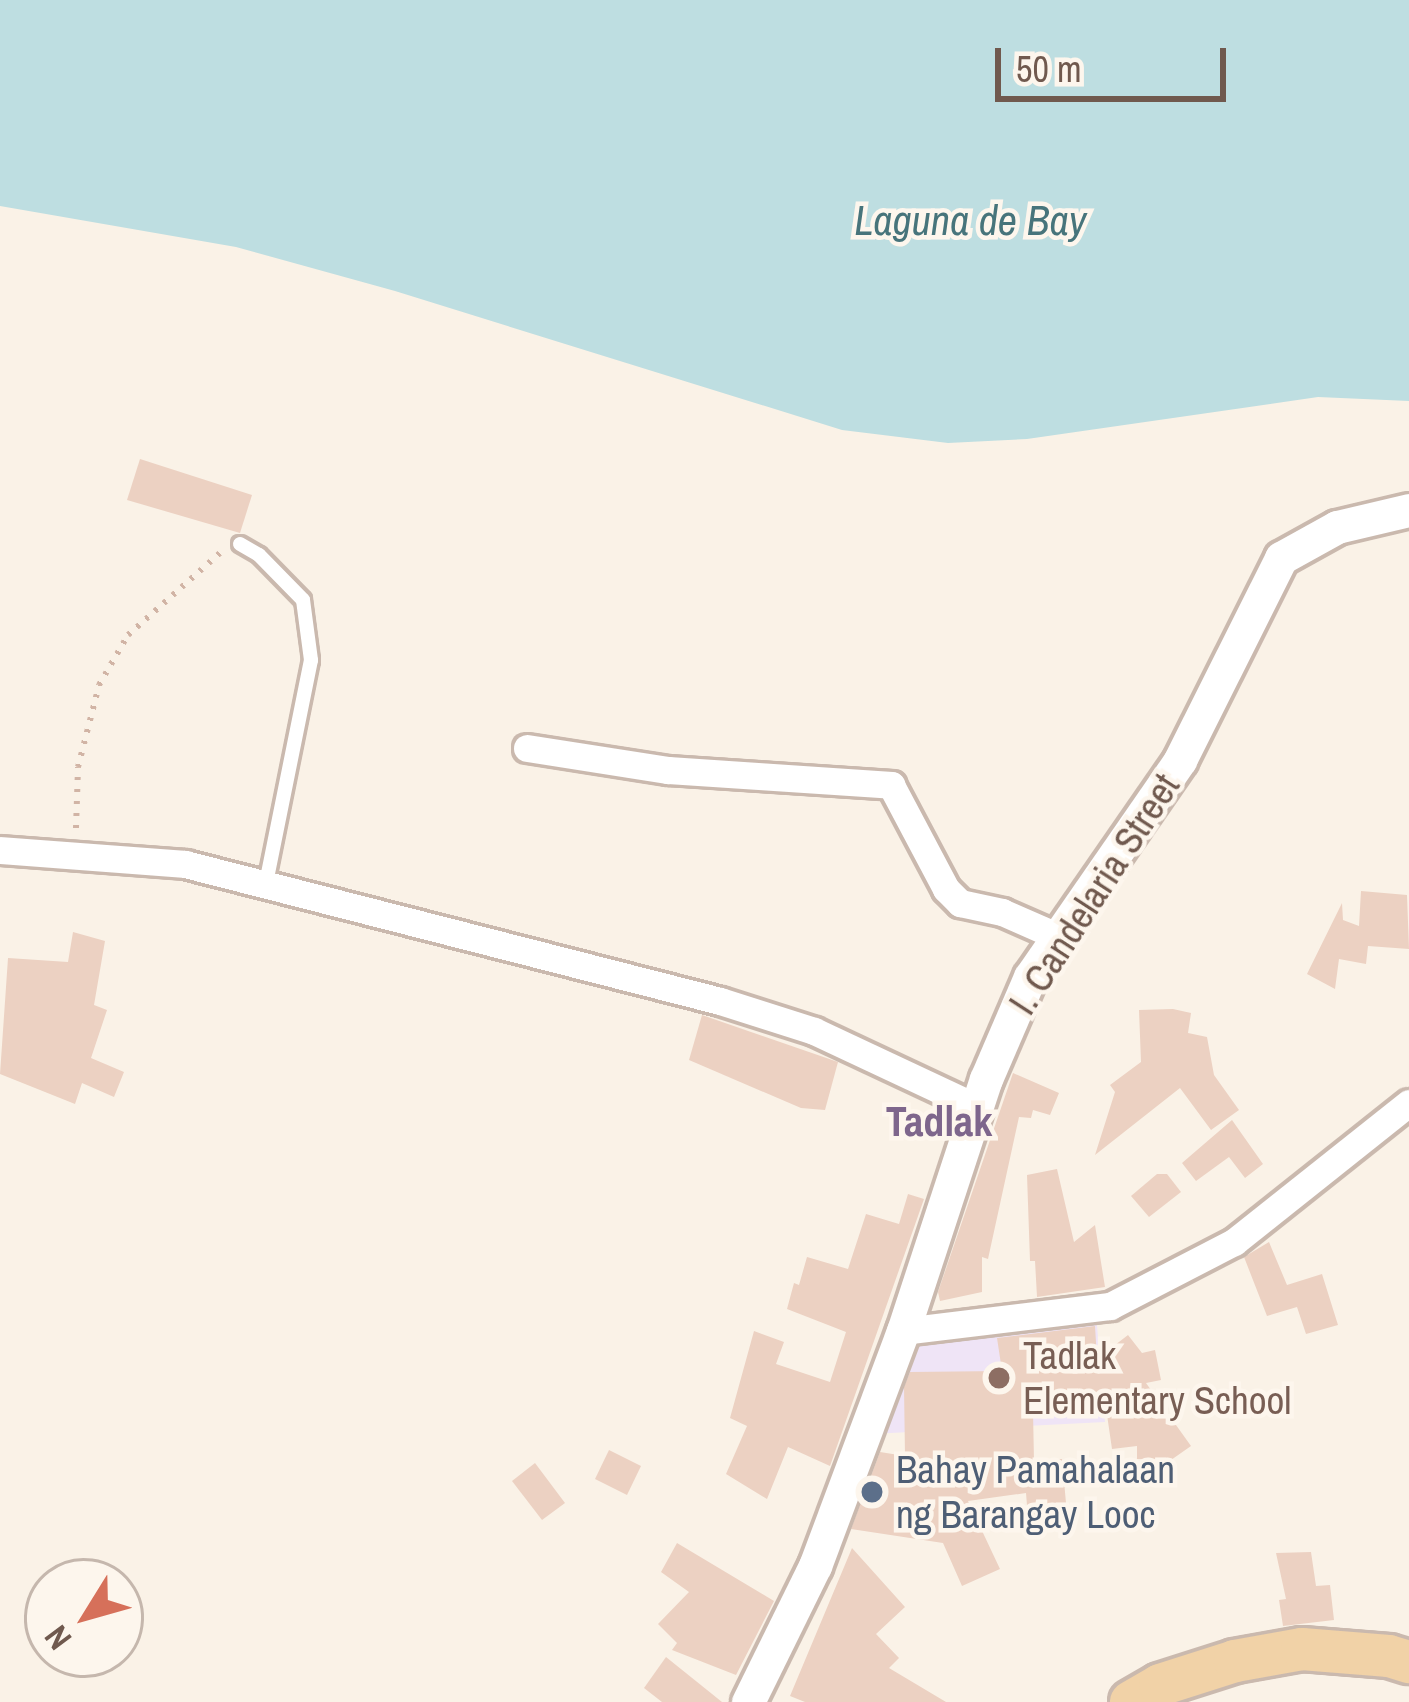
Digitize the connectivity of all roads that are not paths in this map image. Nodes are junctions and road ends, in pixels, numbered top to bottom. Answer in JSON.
{"nodes":[{"id":1,"x":1409,"y":510,"type":"edge"},
{"id":2,"x":240,"y":544,"type":"road end"},
{"id":3,"x":527,"y":748,"type":"dead end"},
{"id":4,"x":0,"y":850,"type":"edge"},
{"id":5,"x":266,"y":883,"type":"junction"},
{"id":6,"x":1057,"y":936,"type":"junction"},
{"id":7,"x":1409,"y":1103,"type":"edge"},
{"id":8,"x":976,"y":1108,"type":"junction"},
{"id":9,"x":902,"y":1331,"type":"junction"},
{"id":10,"x":1409,"y":1662,"type":"edge"},
{"id":11,"x":748,"y":1702,"type":"edge"},
{"id":12,"x":1131,"y":1702,"type":"edge"}],
"edges":[{"from":1,"to":6,"type":"street","name":"I. Candelaria Street"},
{"from":2,"to":5,"type":"lane"},
{"from":3,"to":6,"type":"street"},
{"from":4,"to":5,"type":"street"},
{"from":5,"to":8,"type":"street"},
{"from":6,"to":8,"type":"street","name":"I. Candelaria Street"},
{"from":7,"to":9,"type":"street"},
{"from":8,"to":9,"type":"street","name":"I. Candelaria Street"},
{"from":9,"to":11,"type":"street","name":"I. Candelaria Street"},
{"from":10,"to":12,"type":"main road"}]}
